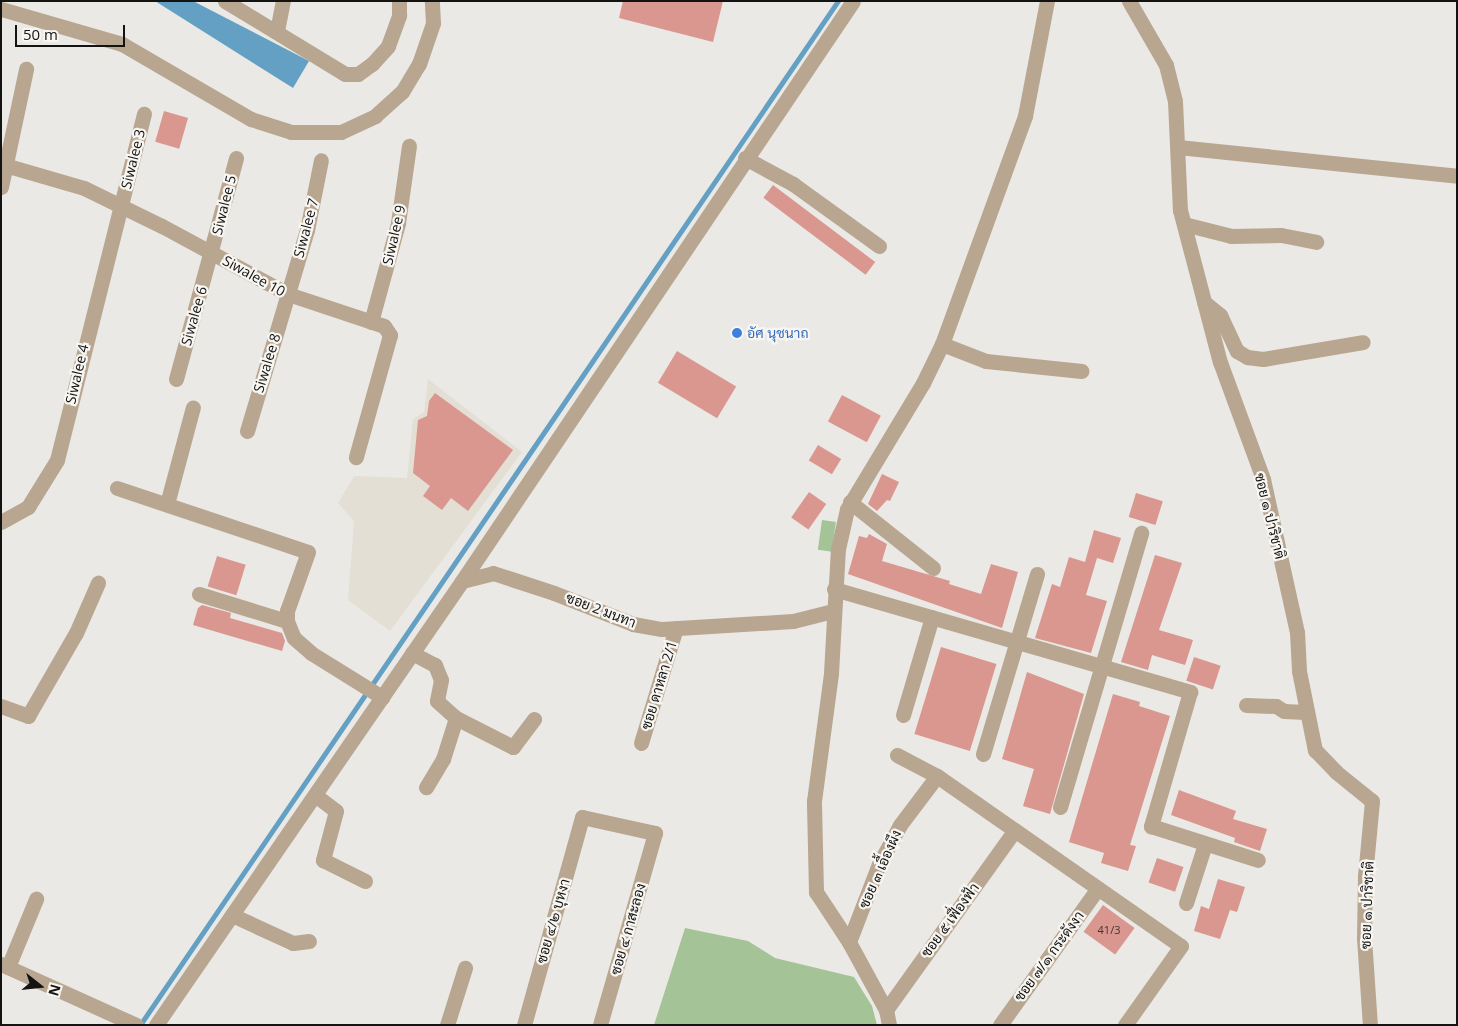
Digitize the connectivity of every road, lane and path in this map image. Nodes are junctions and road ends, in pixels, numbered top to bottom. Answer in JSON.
{"nodes":[{"id":1,"x":225,"y":1,"type":"edge"},
{"id":2,"x":283,"y":1,"type":"edge"},
{"id":3,"x":399,"y":1,"type":"edge"},
{"id":4,"x":432,"y":1,"type":"edge"},
{"id":5,"x":853,"y":1,"type":"edge"},
{"id":6,"x":1047,"y":1,"type":"edge"},
{"id":7,"x":1129,"y":1,"type":"edge"},
{"id":8,"x":1,"y":9,"type":"edge"},
{"id":9,"x":277,"y":31,"type":"junction"},
{"id":10,"x":26,"y":69,"type":"dead end"},
{"id":11,"x":144,"y":114,"type":"dead end"},
{"id":12,"x":409,"y":146,"type":"dead end"},
{"id":13,"x":1178,"y":147,"type":"junction"},
{"id":14,"x":236,"y":158,"type":"dead end"},
{"id":15,"x":745,"y":158,"type":"junction"},
{"id":16,"x":321,"y":160,"type":"dead end"},
{"id":17,"x":4,"y":165,"type":"edge"},
{"id":18,"x":1457,"y":176,"type":"edge"},
{"id":19,"x":1,"y":187,"type":"edge"},
{"id":20,"x":122,"y":205,"type":"junction"},
{"id":21,"x":1184,"y":224,"type":"junction"},
{"id":22,"x":1316,"y":242,"type":"dead end"},
{"id":23,"x":879,"y":246,"type":"dead end"},
{"id":24,"x":212,"y":252,"type":"junction"},
{"id":25,"x":288,"y":294,"type":"junction"},
{"id":26,"x":1204,"y":302,"type":"junction"},
{"id":27,"x":371,"y":322,"type":"junction"},
{"id":28,"x":1363,"y":342,"type":"dead end"},
{"id":29,"x":942,"y":344,"type":"junction"},
{"id":30,"x":1082,"y":371,"type":"dead end"},
{"id":31,"x":176,"y":380,"type":"dead end"},
{"id":32,"x":193,"y":407,"type":"dead end"},
{"id":33,"x":247,"y":431,"type":"dead end"},
{"id":34,"x":356,"y":457,"type":"dead end"},
{"id":35,"x":118,"y":488,"type":"dead end"},
{"id":36,"x":850,"y":502,"type":"junction"},
{"id":37,"x":168,"y":504,"type":"junction"},
{"id":38,"x":1,"y":522,"type":"edge"},
{"id":39,"x":1141,"y":533,"type":"dead end"},
{"id":40,"x":933,"y":568,"type":"dead end"},
{"id":41,"x":1037,"y":574,"type":"dead end"},
{"id":42,"x":462,"y":581,"type":"junction"},
{"id":43,"x":98,"y":583,"type":"dead end"},
{"id":44,"x":834,"y":589,"type":"junction"},
{"id":45,"x":199,"y":594,"type":"dead end"},
{"id":46,"x":833,"y":611,"type":"junction"},
{"id":47,"x":932,"y":617,"type":"junction"},
{"id":48,"x":287,"y":621,"type":"junction"},
{"id":49,"x":676,"y":628,"type":"junction"},
{"id":50,"x":1018,"y":642,"type":"junction"},
{"id":51,"x":412,"y":653,"type":"junction"},
{"id":52,"x":1102,"y":666,"type":"junction"},
{"id":53,"x":373,"y":691,"type":"junction"},
{"id":54,"x":1246,"y":705,"type":"dead end"},
{"id":55,"x":1,"y":706,"type":"edge"},
{"id":56,"x":1305,"y":712,"type":"junction"},
{"id":57,"x":903,"y":715,"type":"dead end"},
{"id":58,"x":456,"y":718,"type":"junction"},
{"id":59,"x":534,"y":719,"type":"dead end"},
{"id":60,"x":641,"y":742,"type":"dead end"},
{"id":61,"x":983,"y":754,"type":"dead end"},
{"id":62,"x":897,"y":755,"type":"dead end"},
{"id":63,"x":936,"y":776,"type":"junction"},
{"id":64,"x":426,"y":787,"type":"dead end"},
{"id":65,"x":315,"y":795,"type":"junction"},
{"id":66,"x":1060,"y":807,"type":"dead end"},
{"id":67,"x":582,"y":817,"type":"joint"},
{"id":68,"x":1015,"y":830,"type":"junction"},
{"id":69,"x":1205,"y":844,"type":"junction"},
{"id":70,"x":1258,"y":860,"type":"dead end"},
{"id":71,"x":365,"y":881,"type":"dead end"},
{"id":72,"x":1098,"y":888,"type":"junction"},
{"id":73,"x":36,"y":899,"type":"dead end"},
{"id":74,"x":1186,"y":903,"type":"dead end"},
{"id":75,"x":232,"y":915,"type":"junction"},
{"id":76,"x":309,"y":941,"type":"dead end"},
{"id":77,"x":849,"y":942,"type":"junction"},
{"id":78,"x":5,"y":966,"type":"edge"},
{"id":79,"x":465,"y":968,"type":"dead end"},
{"id":80,"x":887,"y":1018,"type":"edge"},
{"id":81,"x":133,"y":1024,"type":"edge"},
{"id":82,"x":156,"y":1025,"type":"edge"},
{"id":83,"x":447,"y":1025,"type":"edge"},
{"id":84,"x":524,"y":1025,"type":"edge"},
{"id":85,"x":600,"y":1025,"type":"edge"},
{"id":86,"x":1000,"y":1025,"type":"edge"},
{"id":87,"x":1125,"y":1025,"type":"edge"},
{"id":88,"x":1370,"y":1025,"type":"edge"}],
"edges":[{"from":1,"to":9,"type":"street"},
{"from":2,"to":9,"type":"street"},
{"from":3,"to":9,"type":"street"},
{"from":4,"to":8,"type":"street"},
{"from":5,"to":15,"type":"street"},
{"from":6,"to":29,"type":"street"},
{"from":7,"to":13,"type":"street","name":"ซอย ๑ ปาริชาติ"},
{"from":10,"to":17,"type":"street"},
{"from":11,"to":20,"type":"street","name":"Siwalee 3"},
{"from":12,"to":27,"type":"street","name":"Siwalee 9"},
{"from":13,"to":18,"type":"street"},
{"from":13,"to":21,"type":"street","name":"ซอย ๑ ปาริชาติ"},
{"from":14,"to":24,"type":"street","name":"Siwalee 5"},
{"from":15,"to":23,"type":"street"},
{"from":15,"to":42,"type":"street"},
{"from":16,"to":25,"type":"street","name":"Siwalee 7"},
{"from":17,"to":19,"type":"street"},
{"from":17,"to":20,"type":"street","name":"Siwalee 10"},
{"from":20,"to":24,"type":"street","name":"Siwalee 10"},
{"from":20,"to":38,"type":"street","name":"Siwalee 4"},
{"from":21,"to":22,"type":"street"},
{"from":21,"to":26,"type":"street","name":"ซอย ๑ ปาริชาติ"},
{"from":24,"to":25,"type":"street","name":"Siwalee 10"},
{"from":24,"to":31,"type":"street","name":"Siwalee 6"},
{"from":25,"to":27,"type":"street","name":"Siwalee 10"},
{"from":25,"to":33,"type":"street","name":"Siwalee 8"},
{"from":26,"to":28,"type":"street"},
{"from":26,"to":56,"type":"street","name":"ซอย ๑ ปาริชาติ"},
{"from":27,"to":34,"type":"street","name":"Siwalee 10"},
{"from":29,"to":30,"type":"street"},
{"from":29,"to":36,"type":"street"},
{"from":32,"to":37,"type":"street"},
{"from":35,"to":37,"type":"street"},
{"from":36,"to":40,"type":"street"},
{"from":36,"to":44,"type":"street"},
{"from":37,"to":48,"type":"street"},
{"from":39,"to":52,"type":"street"},
{"from":41,"to":50,"type":"street"},
{"from":42,"to":49,"type":"street","name":"ซอย 2 มนทา"},
{"from":42,"to":51,"type":"street"},
{"from":43,"to":55,"type":"street"},
{"from":44,"to":46,"type":"street"},
{"from":44,"to":47,"type":"street"},
{"from":45,"to":48,"type":"street"},
{"from":46,"to":49,"type":"street","name":"ซอย 2 มนทา"},
{"from":46,"to":77,"type":"street"},
{"from":47,"to":50,"type":"street"},
{"from":47,"to":57,"type":"street"},
{"from":48,"to":53,"type":"street"},
{"from":49,"to":60,"type":"street","name":"ซอย ดาหลา 2/1"},
{"from":50,"to":52,"type":"street"},
{"from":50,"to":61,"type":"street"},
{"from":51,"to":53,"type":"street"},
{"from":51,"to":58,"type":"street"},
{"from":52,"to":66,"type":"street"},
{"from":52,"to":69,"type":"street"},
{"from":53,"to":65,"type":"street"},
{"from":54,"to":56,"type":"street"},
{"from":56,"to":88,"type":"street","name":"ซอย ๑ ปาริชาติ"},
{"from":58,"to":59,"type":"street"},
{"from":58,"to":64,"type":"street"},
{"from":62,"to":63,"type":"street"},
{"from":63,"to":68,"type":"street"},
{"from":63,"to":77,"type":"street","name":"ซอย ๓ เอื้องผึง"},
{"from":65,"to":71,"type":"street"},
{"from":65,"to":75,"type":"street"},
{"from":67,"to":84,"type":"street","name":"ซอย ๔/๒ บุหงา"},
{"from":67,"to":85,"type":"street","name":"ซอย ๔ กาสะลอง"},
{"from":68,"to":72,"type":"street"},
{"from":68,"to":80,"type":"street","name":"ซอย ๕ เฟื่องฟ้า"},
{"from":69,"to":70,"type":"street"},
{"from":69,"to":74,"type":"street"},
{"from":72,"to":86,"type":"street","name":"ซอย ๗/๑ กระดังงา"},
{"from":72,"to":87,"type":"street"},
{"from":73,"to":78,"type":"street"},
{"from":75,"to":76,"type":"street"},
{"from":75,"to":82,"type":"street"},
{"from":77,"to":80,"type":"street"},
{"from":78,"to":81,"type":"street"},
{"from":79,"to":83,"type":"street"}]}
